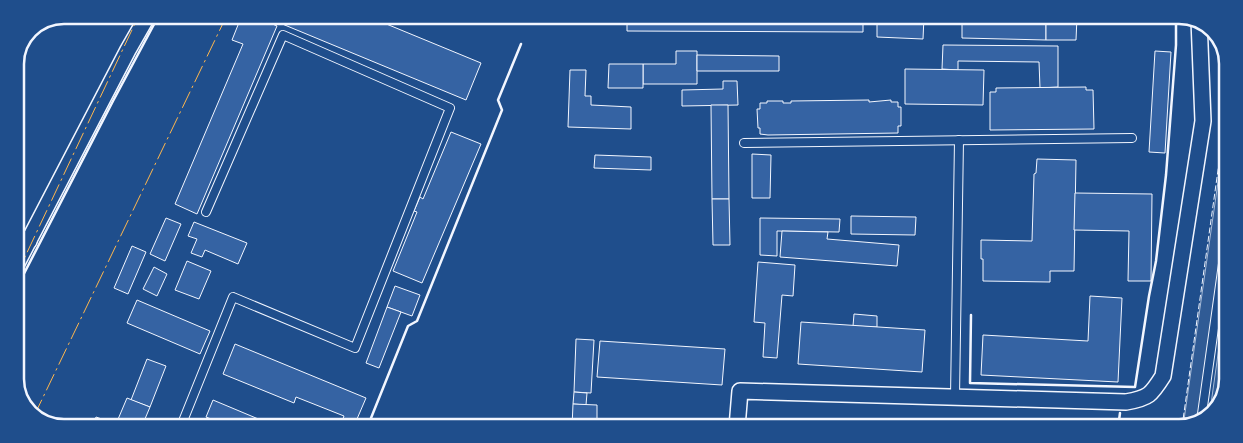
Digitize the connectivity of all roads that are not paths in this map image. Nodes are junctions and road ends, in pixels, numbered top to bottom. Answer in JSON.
{"nodes":[{"id":1,"x":143,"y":24,"type":"edge"},
{"id":2,"x":1199,"y":29,"type":"edge"},
{"id":3,"x":1132,"y":138,"type":"dead end"},
{"id":4,"x":959,"y":140,"type":"junction"},
{"id":5,"x":744,"y":143,"type":"dead end"},
{"id":6,"x":206,"y":212,"type":"dead end"},
{"id":7,"x":24,"y":234,"type":"edge"},
{"id":8,"x":1219,"y":293,"type":"edge"},
{"id":9,"x":955,"y":397,"type":"junction"},
{"id":10,"x":1202,"y":412,"type":"edge"},
{"id":11,"x":184,"y":419,"type":"edge"},
{"id":12,"x":738,"y":419,"type":"edge"}],
"edges":[{"from":1,"to":7,"type":"street"},
{"from":2,"to":9,"type":"street"},
{"from":3,"to":4,"type":"lane"},
{"from":4,"to":5,"type":"lane"},
{"from":4,"to":9,"type":"lane"},
{"from":6,"to":11,"type":"lane"},
{"from":8,"to":10,"type":"lane"},
{"from":9,"to":12,"type":"street"}]}
